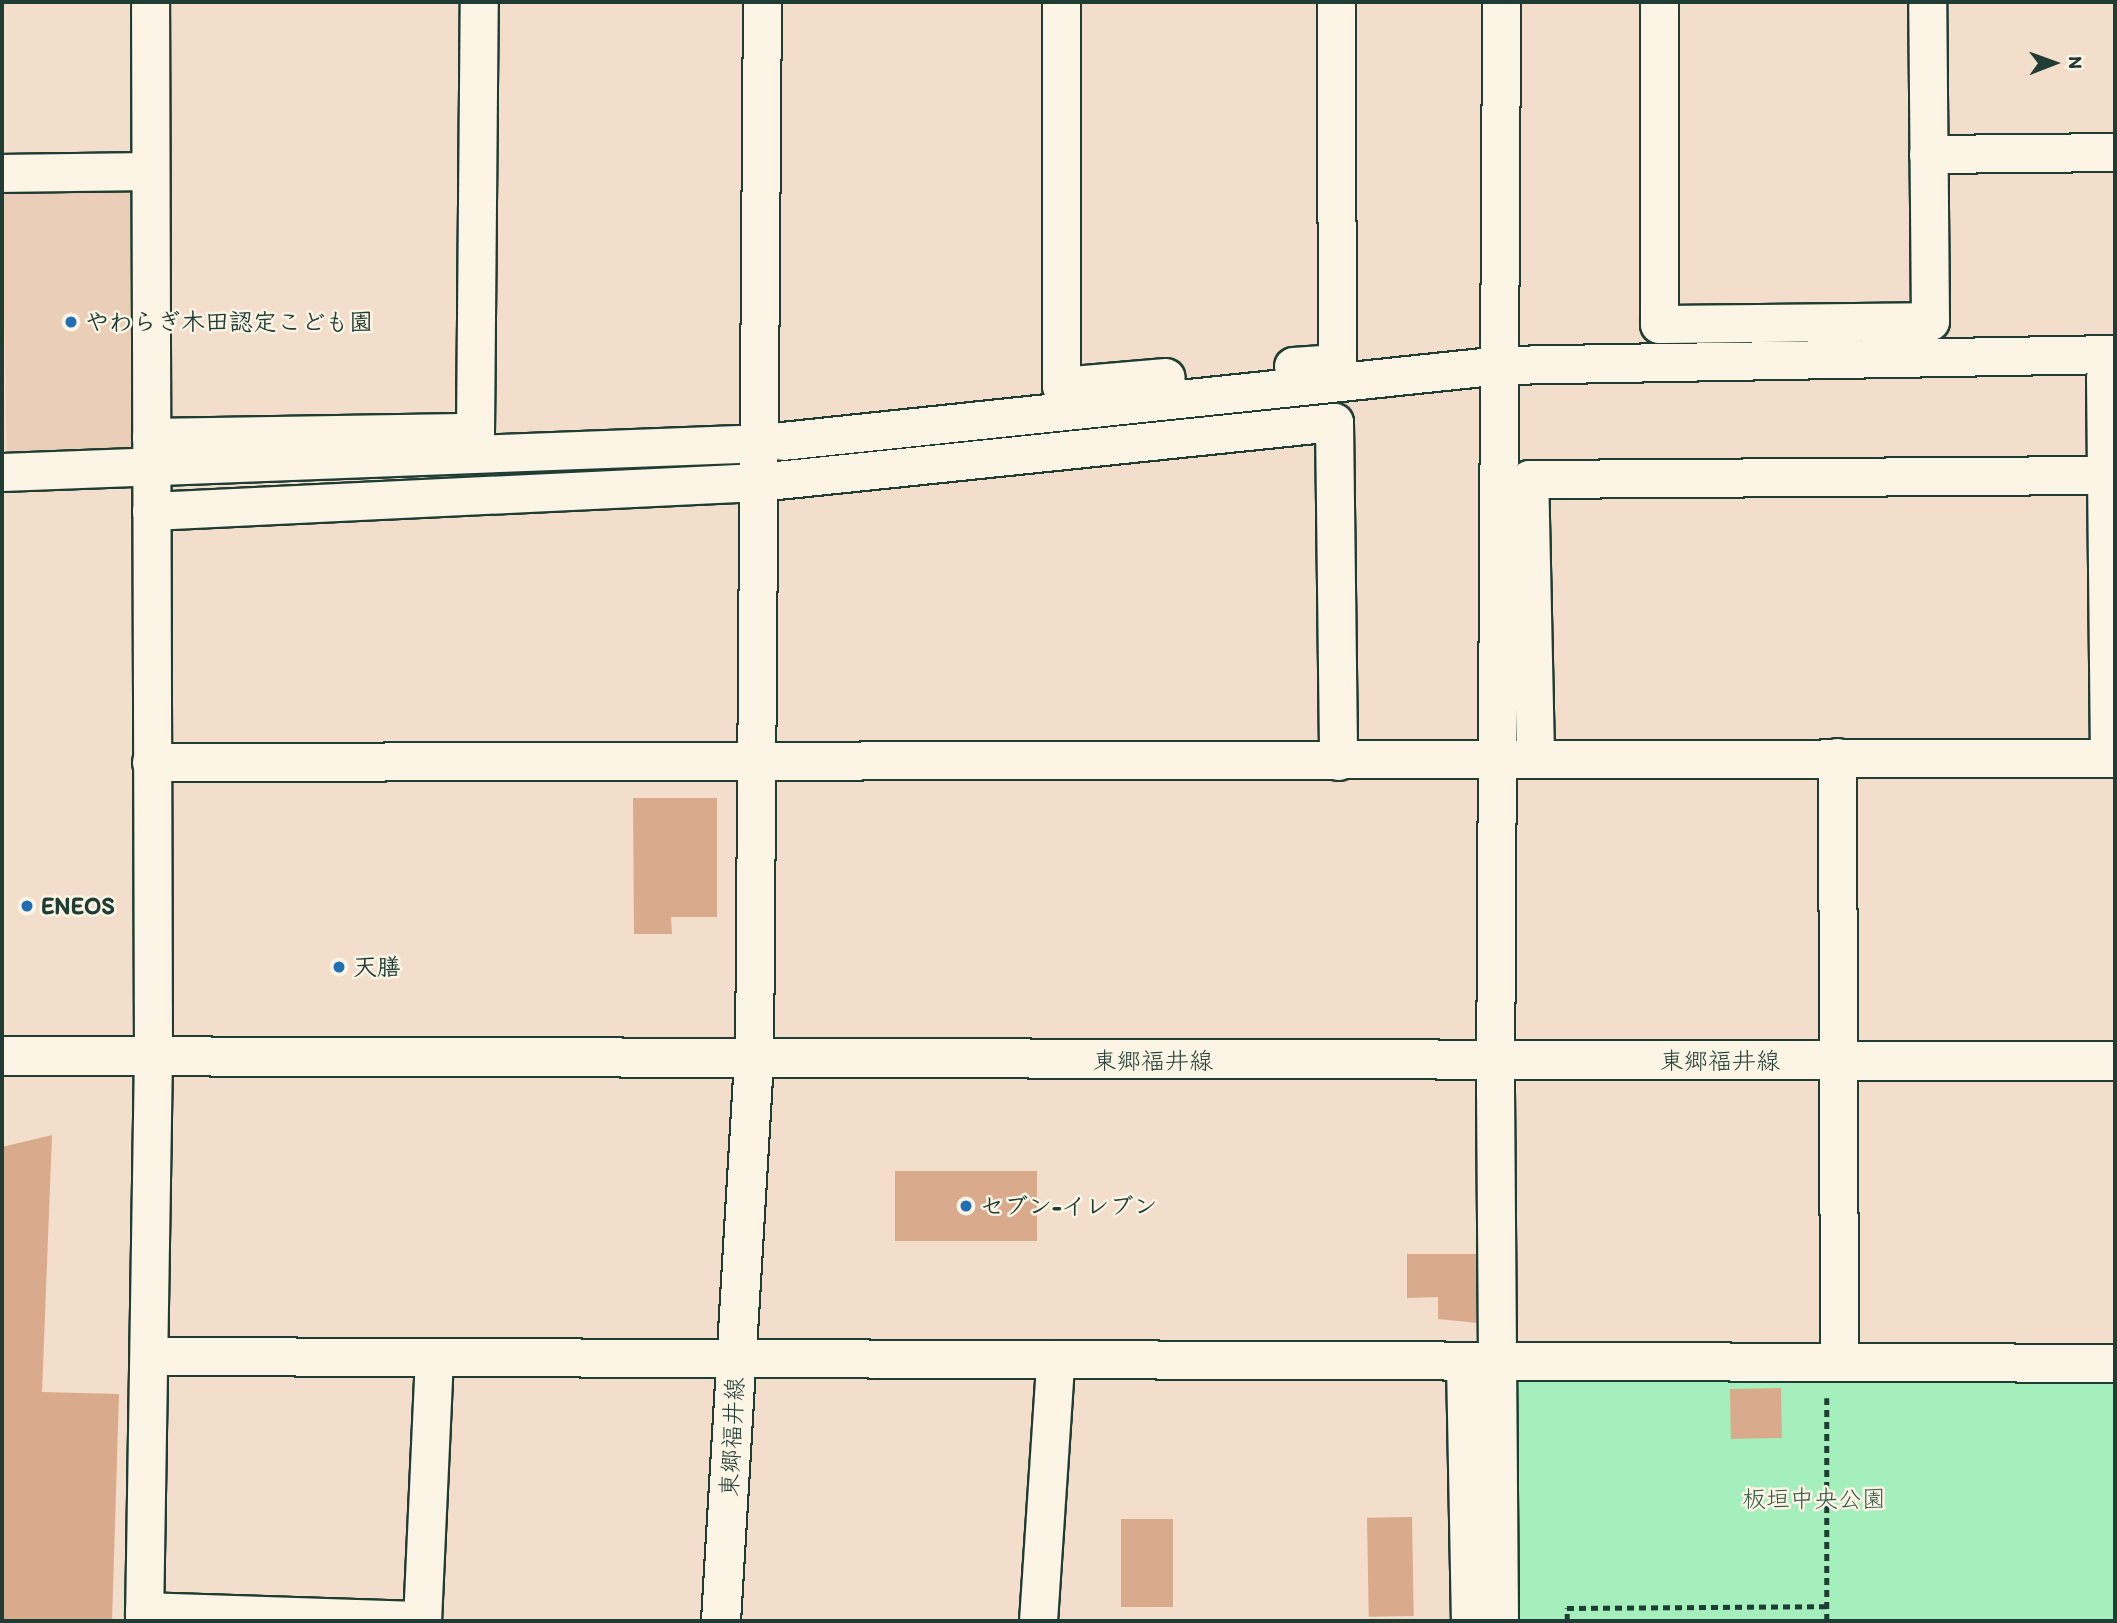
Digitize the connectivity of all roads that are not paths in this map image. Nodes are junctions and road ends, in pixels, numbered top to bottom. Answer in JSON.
{"nodes":[{"id":1,"x":150,"y":2,"type":"edge"},
{"id":2,"x":478,"y":2,"type":"edge"},
{"id":3,"x":762,"y":2,"type":"edge"},
{"id":4,"x":1061,"y":2,"type":"edge"},
{"id":5,"x":1336,"y":2,"type":"edge"},
{"id":6,"x":1502,"y":2,"type":"edge"},
{"id":7,"x":1659,"y":2,"type":"edge"},
{"id":8,"x":1927,"y":2,"type":"edge"},
{"id":9,"x":2115,"y":152,"type":"edge"},
{"id":10,"x":1928,"y":154,"type":"junction"},
{"id":11,"x":150,"y":171,"type":"junction"},
{"id":12,"x":2,"y":173,"type":"edge"},
{"id":13,"x":2115,"y":354,"type":"edge"},
{"id":14,"x":1502,"y":365,"type":"junction"},
{"id":15,"x":2115,"y":378,"type":"edge"},
{"id":16,"x":782,"y":441,"type":"dead end"},
{"id":17,"x":738,"y":444,"type":"dead end"},
{"id":18,"x":151,"y":452,"type":"junction"},
{"id":19,"x":2,"y":472,"type":"edge"},
{"id":20,"x":2106,"y":475,"type":"junction"},
{"id":21,"x":758,"y":482,"type":"junction"},
{"id":22,"x":151,"y":511,"type":"junction"},
{"id":23,"x":1497,"y":756,"type":"junction"},
{"id":24,"x":1535,"y":756,"type":"junction"},
{"id":25,"x":756,"y":757,"type":"junction"},
{"id":26,"x":1837,"y":757,"type":"junction"},
{"id":27,"x":2112,"y":758,"type":"edge"},
{"id":28,"x":1338,"y":761,"type":"junction"},
{"id":29,"x":151,"y":762,"type":"junction"},
{"id":30,"x":153,"y":1055,"type":"junction"},
{"id":31,"x":2,"y":1056,"type":"edge"},
{"id":32,"x":754,"y":1060,"type":"junction"},
{"id":33,"x":2115,"y":1060,"type":"edge"},
{"id":34,"x":1838,"y":1061,"type":"junction"},
{"id":35,"x":1495,"y":1062,"type":"junction"},
{"id":36,"x":150,"y":1356,"type":"junction"},
{"id":37,"x":434,"y":1359,"type":"junction"},
{"id":38,"x":736,"y":1361,"type":"junction"},
{"id":39,"x":1055,"y":1362,"type":"junction"},
{"id":40,"x":1481,"y":1363,"type":"junction"},
{"id":41,"x":2115,"y":1363,"type":"edge"},
{"id":42,"x":1833,"y":1376,"type":"junction"},
{"id":43,"x":144,"y":1616,"type":"edge"},
{"id":44,"x":422,"y":1621,"type":"edge"},
{"id":45,"x":721,"y":1621,"type":"edge"},
{"id":46,"x":1038,"y":1621,"type":"edge"},
{"id":47,"x":1470,"y":1621,"type":"edge"},
{"id":48,"x":1499,"y":1621,"type":"edge"}],
"edges":[{"from":1,"to":11,"type":"street"},
{"from":2,"to":18,"type":"street"},
{"from":3,"to":21,"type":"street"},
{"from":4,"to":5,"type":"street"},
{"from":6,"to":14,"type":"street"},
{"from":7,"to":10,"type":"street"},
{"from":8,"to":10,"type":"street"},
{"from":9,"to":10,"type":"street"},
{"from":11,"to":12,"type":"street"},
{"from":11,"to":18,"type":"street"},
{"from":13,"to":14,"type":"street"},
{"from":14,"to":16,"type":"street"},
{"from":14,"to":23,"type":"street"},
{"from":15,"to":20,"type":"street"},
{"from":17,"to":18,"type":"street"},
{"from":18,"to":19,"type":"street"},
{"from":18,"to":22,"type":"street"},
{"from":20,"to":24,"type":"street"},
{"from":20,"to":27,"type":"street"},
{"from":21,"to":22,"type":"street"},
{"from":21,"to":25,"type":"street"},
{"from":21,"to":28,"type":"street"},
{"from":22,"to":29,"type":"street"},
{"from":23,"to":24,"type":"street"},
{"from":23,"to":28,"type":"street"},
{"from":23,"to":35,"type":"street"},
{"from":24,"to":26,"type":"street"},
{"from":25,"to":28,"type":"street"},
{"from":25,"to":29,"type":"street"},
{"from":25,"to":32,"type":"street"},
{"from":26,"to":27,"type":"street"},
{"from":26,"to":34,"type":"street"},
{"from":29,"to":30,"type":"street"},
{"from":30,"to":31,"type":"main road"},
{"from":30,"to":32,"type":"main road"},
{"from":30,"to":36,"type":"street"},
{"from":32,"to":35,"type":"main road","name":"東郷福井線"},
{"from":32,"to":38,"type":"main road","name":"東郷福井線"},
{"from":33,"to":34,"type":"main road","name":"東郷福井線"},
{"from":34,"to":35,"type":"main road","name":"東郷福井線"},
{"from":34,"to":42,"type":"street"},
{"from":35,"to":40,"type":"street"},
{"from":36,"to":37,"type":"street"},
{"from":36,"to":43,"type":"street"},
{"from":37,"to":38,"type":"street"},
{"from":37,"to":44,"type":"street"},
{"from":38,"to":39,"type":"street"},
{"from":38,"to":45,"type":"main road","name":"東郷福井線"},
{"from":39,"to":40,"type":"street"},
{"from":39,"to":46,"type":"street"},
{"from":40,"to":42,"type":"street"},
{"from":40,"to":47,"type":"street"},
{"from":40,"to":48,"type":"street"},
{"from":41,"to":42,"type":"street"},
{"from":43,"to":44,"type":"street"}]}
